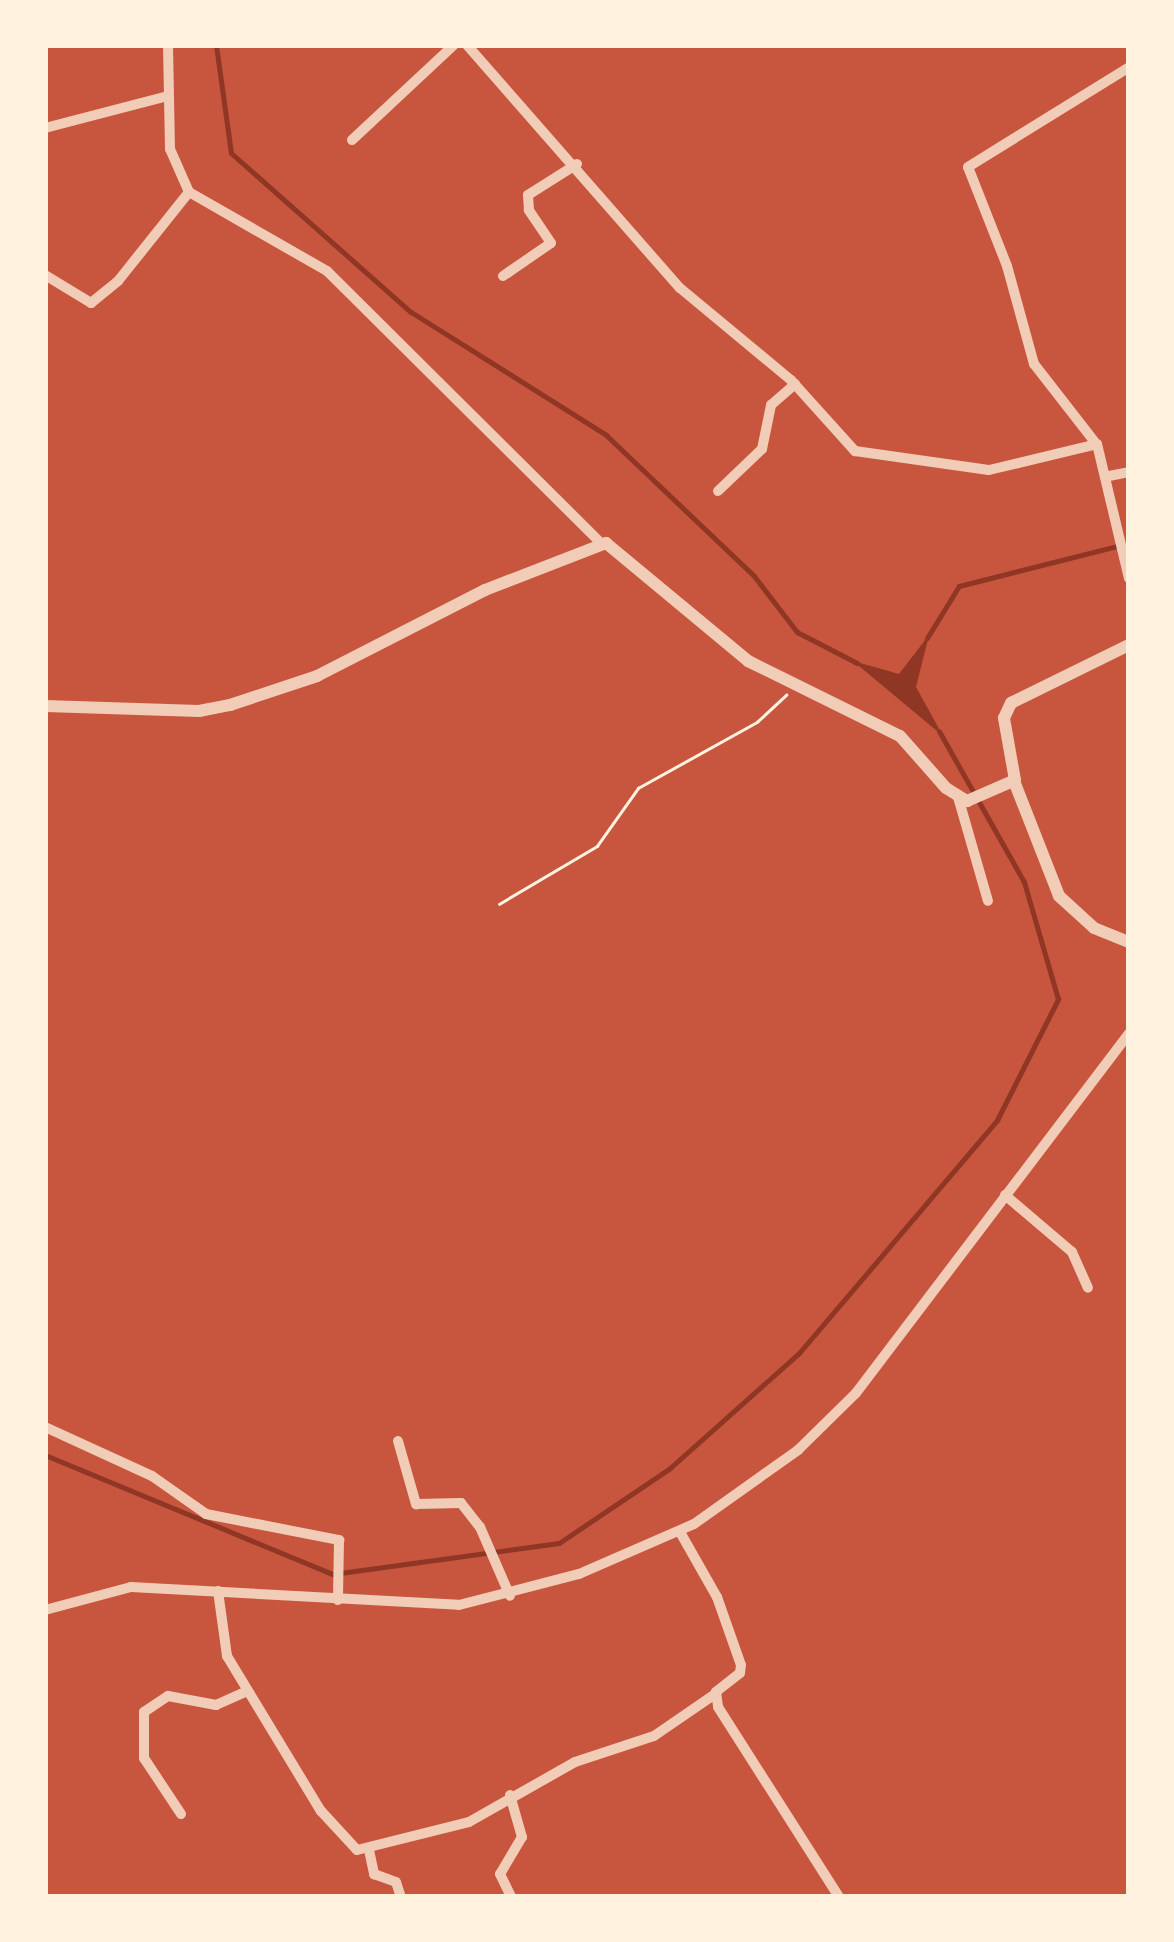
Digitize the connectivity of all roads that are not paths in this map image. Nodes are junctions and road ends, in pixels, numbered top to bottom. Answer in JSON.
{"nodes":[{"id":1,"x":168,"y":45,"type":"edge"},
{"id":2,"x":454,"y":45,"type":"edge"},
{"id":3,"x":467,"y":45,"type":"edge"},
{"id":4,"x":1129,"y":67,"type":"edge"},
{"id":5,"x":168,"y":96,"type":"junction"},
{"id":6,"x":45,"y":128,"type":"edge"},
{"id":7,"x":352,"y":140,"type":"dead end"},
{"id":8,"x":578,"y":164,"type":"junction"},
{"id":9,"x":189,"y":192,"type":"junction"},
{"id":10,"x":45,"y":275,"type":"edge"},
{"id":11,"x":503,"y":276,"type":"dead end"},
{"id":12,"x":796,"y":384,"type":"junction"},
{"id":13,"x":1094,"y":441,"type":"junction"},
{"id":14,"x":1129,"y":472,"type":"edge"},
{"id":15,"x":1109,"y":476,"type":"junction"},
{"id":16,"x":718,"y":492,"type":"dead end"},
{"id":17,"x":602,"y":544,"type":"junction"},
{"id":18,"x":1129,"y":578,"type":"edge"},
{"id":19,"x":1129,"y":645,"type":"edge"},
{"id":20,"x":45,"y":706,"type":"edge"},
{"id":21,"x":1009,"y":784,"type":"junction"},
{"id":22,"x":958,"y":797,"type":"junction"},
{"id":23,"x":988,"y":901,"type":"dead end"},
{"id":24,"x":1129,"y":942,"type":"edge"},
{"id":25,"x":1129,"y":1033,"type":"edge"},
{"id":26,"x":1004,"y":1196,"type":"junction"},
{"id":27,"x":1088,"y":1288,"type":"dead end"},
{"id":28,"x":45,"y":1428,"type":"edge"},
{"id":29,"x":398,"y":1441,"type":"dead end"},
{"id":30,"x":680,"y":1532,"type":"junction"},
{"id":31,"x":508,"y":1590,"type":"junction"},
{"id":32,"x":218,"y":1592,"type":"junction"},
{"id":33,"x":339,"y":1595,"type":"junction"},
{"id":34,"x":45,"y":1610,"type":"edge"},
{"id":35,"x":248,"y":1691,"type":"junction"},
{"id":36,"x":715,"y":1694,"type":"junction"},
{"id":37,"x":510,"y":1795,"type":"junction"},
{"id":38,"x":182,"y":1814,"type":"dead end"},
{"id":39,"x":368,"y":1850,"type":"junction"},
{"id":40,"x":400,"y":1897,"type":"edge"},
{"id":41,"x":511,"y":1897,"type":"edge"},
{"id":42,"x":838,"y":1897,"type":"edge"}],
"edges":[{"from":1,"to":5,"type":"street"},
{"from":2,"to":7,"type":"street"},
{"from":3,"to":8,"type":"street"},
{"from":4,"to":13,"type":"street"},
{"from":5,"to":6,"type":"street"},
{"from":5,"to":9,"type":"street"},
{"from":8,"to":11,"type":"street"},
{"from":8,"to":12,"type":"street"},
{"from":9,"to":10,"type":"street"},
{"from":9,"to":17,"type":"street"},
{"from":12,"to":13,"type":"street"},
{"from":12,"to":16,"type":"street"},
{"from":13,"to":15,"type":"street"},
{"from":14,"to":15,"type":"street"},
{"from":15,"to":18,"type":"street"},
{"from":17,"to":20,"type":"street"},
{"from":17,"to":22,"type":"street"},
{"from":19,"to":21,"type":"street"},
{"from":21,"to":22,"type":"street"},
{"from":21,"to":24,"type":"street"},
{"from":22,"to":23,"type":"street"},
{"from":25,"to":26,"type":"street"},
{"from":26,"to":27,"type":"street"},
{"from":26,"to":30,"type":"street"},
{"from":28,"to":33,"type":"street"},
{"from":29,"to":31,"type":"street"},
{"from":30,"to":31,"type":"street"},
{"from":30,"to":36,"type":"street"},
{"from":31,"to":33,"type":"street"},
{"from":32,"to":33,"type":"street"},
{"from":32,"to":34,"type":"street"},
{"from":32,"to":35,"type":"street"},
{"from":35,"to":38,"type":"street"},
{"from":35,"to":39,"type":"street"},
{"from":36,"to":37,"type":"street"},
{"from":36,"to":42,"type":"street"},
{"from":37,"to":39,"type":"street"},
{"from":37,"to":41,"type":"street"},
{"from":39,"to":40,"type":"street"}]}
